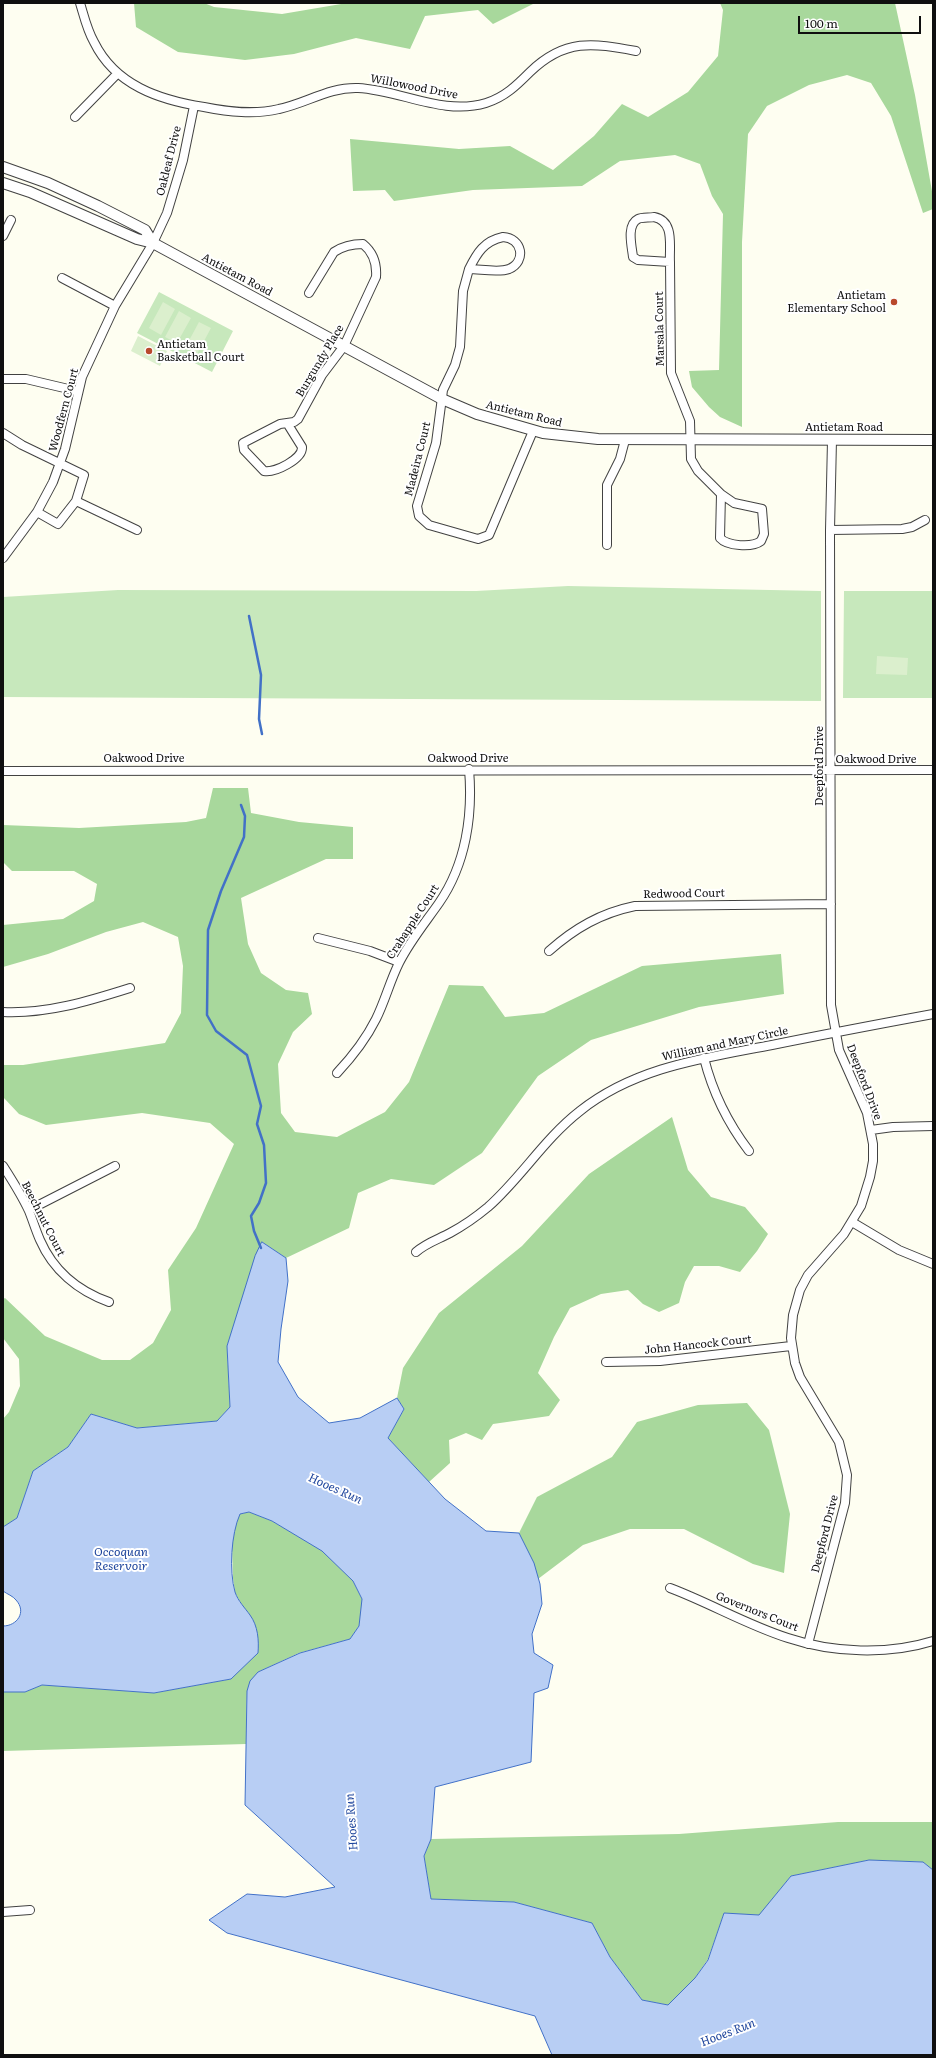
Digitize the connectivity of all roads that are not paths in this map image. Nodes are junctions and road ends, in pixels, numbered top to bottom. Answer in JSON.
{"nodes":[{"id":1,"x":80,"y":3,"type":"edge"},
{"id":2,"x":636,"y":51,"type":"dead end"},
{"id":3,"x":118,"y":73,"type":"junction"},
{"id":4,"x":194,"y":106,"type":"junction"},
{"id":5,"x":75,"y":117,"type":"dead end"},
{"id":6,"x":3,"y":167,"type":"edge"},
{"id":7,"x":3,"y":183,"type":"edge"},
{"id":8,"x":11,"y":220,"type":"dead end"},
{"id":9,"x":3,"y":236,"type":"edge"},
{"id":10,"x":153,"y":243,"type":"junction"},
{"id":11,"x":670,"y":262,"type":"junction"},
{"id":12,"x":469,"y":269,"type":"junction"},
{"id":13,"x":62,"y":278,"type":"dead end"},
{"id":14,"x":309,"y":293,"type":"dead end"},
{"id":15,"x":115,"y":306,"type":"junction"},
{"id":16,"x":344,"y":346,"type":"junction"},
{"id":17,"x":3,"y":379,"type":"edge"},
{"id":18,"x":77,"y":392,"type":"junction"},
{"id":19,"x":442,"y":399,"type":"junction"},
{"id":20,"x":287,"y":422,"type":"junction"},
{"id":21,"x":533,"y":431,"type":"junction"},
{"id":22,"x":3,"y":433,"type":"edge"},
{"id":23,"x":625,"y":440,"type":"junction"},
{"id":24,"x":690,"y":440,"type":"junction"},
{"id":25,"x":832,"y":440,"type":"junction"},
{"id":26,"x":933,"y":440,"type":"edge"},
{"id":27,"x":61,"y":464,"type":"junction"},
{"id":28,"x":721,"y":494,"type":"junction"},
{"id":29,"x":76,"y":502,"type":"junction"},
{"id":30,"x":37,"y":512,"type":"junction"},
{"id":31,"x":925,"y":520,"type":"dead end"},
{"id":32,"x":138,"y":530,"type":"dead end"},
{"id":33,"x":830,"y":530,"type":"junction"},
{"id":34,"x":607,"y":545,"type":"dead end"},
{"id":35,"x":6,"y":549,"type":"edge"},
{"id":36,"x":3,"y":558,"type":"edge"},
{"id":37,"x":469,"y":769,"type":"junction"},
{"id":38,"x":933,"y":770,"type":"edge"},
{"id":39,"x":3,"y":771,"type":"edge"},
{"id":40,"x":831,"y":771,"type":"junction"},
{"id":41,"x":831,"y":904,"type":"junction"},
{"id":42,"x":318,"y":938,"type":"dead end"},
{"id":43,"x":549,"y":951,"type":"dead end"},
{"id":44,"x":399,"y":962,"type":"junction"},
{"id":45,"x":130,"y":988,"type":"dead end"},
{"id":46,"x":3,"y":1012,"type":"edge"},
{"id":47,"x":933,"y":1014,"type":"edge"},
{"id":48,"x":834,"y":1032,"type":"junction"},
{"id":49,"x":704,"y":1058,"type":"junction"},
{"id":50,"x":337,"y":1074,"type":"dead end"},
{"id":51,"x":933,"y":1126,"type":"edge"},
{"id":52,"x":871,"y":1130,"type":"junction"},
{"id":53,"x":749,"y":1151,"type":"dead end"},
{"id":54,"x":3,"y":1166,"type":"edge"},
{"id":55,"x":115,"y":1166,"type":"dead end"},
{"id":56,"x":29,"y":1210,"type":"junction"},
{"id":57,"x":852,"y":1222,"type":"junction"},
{"id":58,"x":416,"y":1252,"type":"dead end"},
{"id":59,"x":933,"y":1264,"type":"edge"},
{"id":60,"x":109,"y":1302,"type":"dead end"},
{"id":61,"x":791,"y":1346,"type":"junction"},
{"id":62,"x":606,"y":1362,"type":"dead end"},
{"id":63,"x":670,"y":1588,"type":"dead end"},
{"id":64,"x":933,"y":1641,"type":"edge"},
{"id":65,"x":808,"y":1644,"type":"junction"},
{"id":66,"x":30,"y":1910,"type":"dead end"},
{"id":67,"x":3,"y":1912,"type":"edge"}],
"edges":[{"from":1,"to":3,"type":"street","name":"Willowood Drive"},
{"from":2,"to":4,"type":"street","name":"Willowood Drive"},
{"from":3,"to":4,"type":"street","name":"Willowood Drive"},
{"from":3,"to":5,"type":"street"},
{"from":4,"to":10,"type":"street","name":"Oakleaf Drive"},
{"from":6,"to":10,"type":"street","name":"Antietam Road"},
{"from":7,"to":10,"type":"street","name":"Antietam Road"},
{"from":8,"to":9,"type":"street"},
{"from":10,"to":15,"type":"street","name":"Woodfern Court"},
{"from":10,"to":16,"type":"street","name":"Antietam Road"},
{"from":11,"to":11,"type":"street","name":"Marsala Court"},
{"from":11,"to":24,"type":"street","name":"Marsala Court"},
{"from":12,"to":12,"type":"street","name":"Madeira Court"},
{"from":12,"to":19,"type":"street","name":"Madeira Court"},
{"from":13,"to":15,"type":"street"},
{"from":14,"to":16,"type":"street","name":"Burgundy Place"},
{"from":15,"to":18,"type":"street","name":"Woodfern Court"},
{"from":16,"to":19,"type":"street","name":"Antietam Road"},
{"from":16,"to":20,"type":"street","name":"Burgundy Place"},
{"from":17,"to":18,"type":"street"},
{"from":18,"to":27,"type":"street","name":"Woodfern Court"},
{"from":19,"to":21,"type":"street","name":"Antietam Road"},
{"from":19,"to":21,"type":"street","name":"Madeira Court"},
{"from":20,"to":20,"type":"street","name":"Burgundy Place"},
{"from":21,"to":23,"type":"street","name":"Antietam Road"},
{"from":22,"to":27,"type":"street"},
{"from":23,"to":24,"type":"street","name":"Antietam Road"},
{"from":23,"to":34,"type":"street"},
{"from":24,"to":25,"type":"street","name":"Antietam Road"},
{"from":24,"to":28,"type":"street","name":"Marsala Court"},
{"from":25,"to":26,"type":"street","name":"Antietam Road"},
{"from":25,"to":33,"type":"street","name":"Deepford Drive"},
{"from":27,"to":29,"type":"street"},
{"from":27,"to":30,"type":"street","name":"Woodfern Court"},
{"from":28,"to":28,"type":"street","name":"Marsala Court"},
{"from":29,"to":30,"type":"street"},
{"from":29,"to":32,"type":"street"},
{"from":30,"to":35,"type":"street","name":"Woodfern Court"},
{"from":31,"to":33,"type":"street"},
{"from":33,"to":40,"type":"street","name":"Deepford Drive"},
{"from":35,"to":36,"type":"street","name":"Woodfern Court"},
{"from":37,"to":39,"type":"street","name":"Oakwood Drive"},
{"from":37,"to":40,"type":"street","name":"Oakwood Drive"},
{"from":37,"to":44,"type":"street","name":"Crabapple Court"},
{"from":38,"to":40,"type":"street","name":"Oakwood Drive"},
{"from":40,"to":41,"type":"street","name":"Deepford Drive"},
{"from":41,"to":43,"type":"street","name":"Redwood Court"},
{"from":41,"to":48,"type":"street","name":"Deepford Drive"},
{"from":42,"to":44,"type":"street"},
{"from":44,"to":50,"type":"street","name":"Crabapple Court"},
{"from":45,"to":46,"type":"street"},
{"from":47,"to":48,"type":"street","name":"William and Mary Circle"},
{"from":48,"to":49,"type":"street","name":"William and Mary Circle"},
{"from":48,"to":52,"type":"street","name":"Deepford Drive"},
{"from":49,"to":53,"type":"street"},
{"from":49,"to":58,"type":"street","name":"William and Mary Circle"},
{"from":51,"to":52,"type":"street"},
{"from":52,"to":57,"type":"street","name":"Deepford Drive"},
{"from":54,"to":56,"type":"street","name":"Beechnut Court"},
{"from":55,"to":56,"type":"street"},
{"from":56,"to":60,"type":"street","name":"Beechnut Court"},
{"from":57,"to":59,"type":"street"},
{"from":57,"to":61,"type":"street","name":"Deepford Drive"},
{"from":61,"to":62,"type":"street","name":"John Hancock Court"},
{"from":61,"to":65,"type":"street","name":"Deepford Drive"},
{"from":63,"to":65,"type":"street","name":"Governors Court"},
{"from":64,"to":65,"type":"street","name":"Governors Court"},
{"from":66,"to":67,"type":"street"}]}
